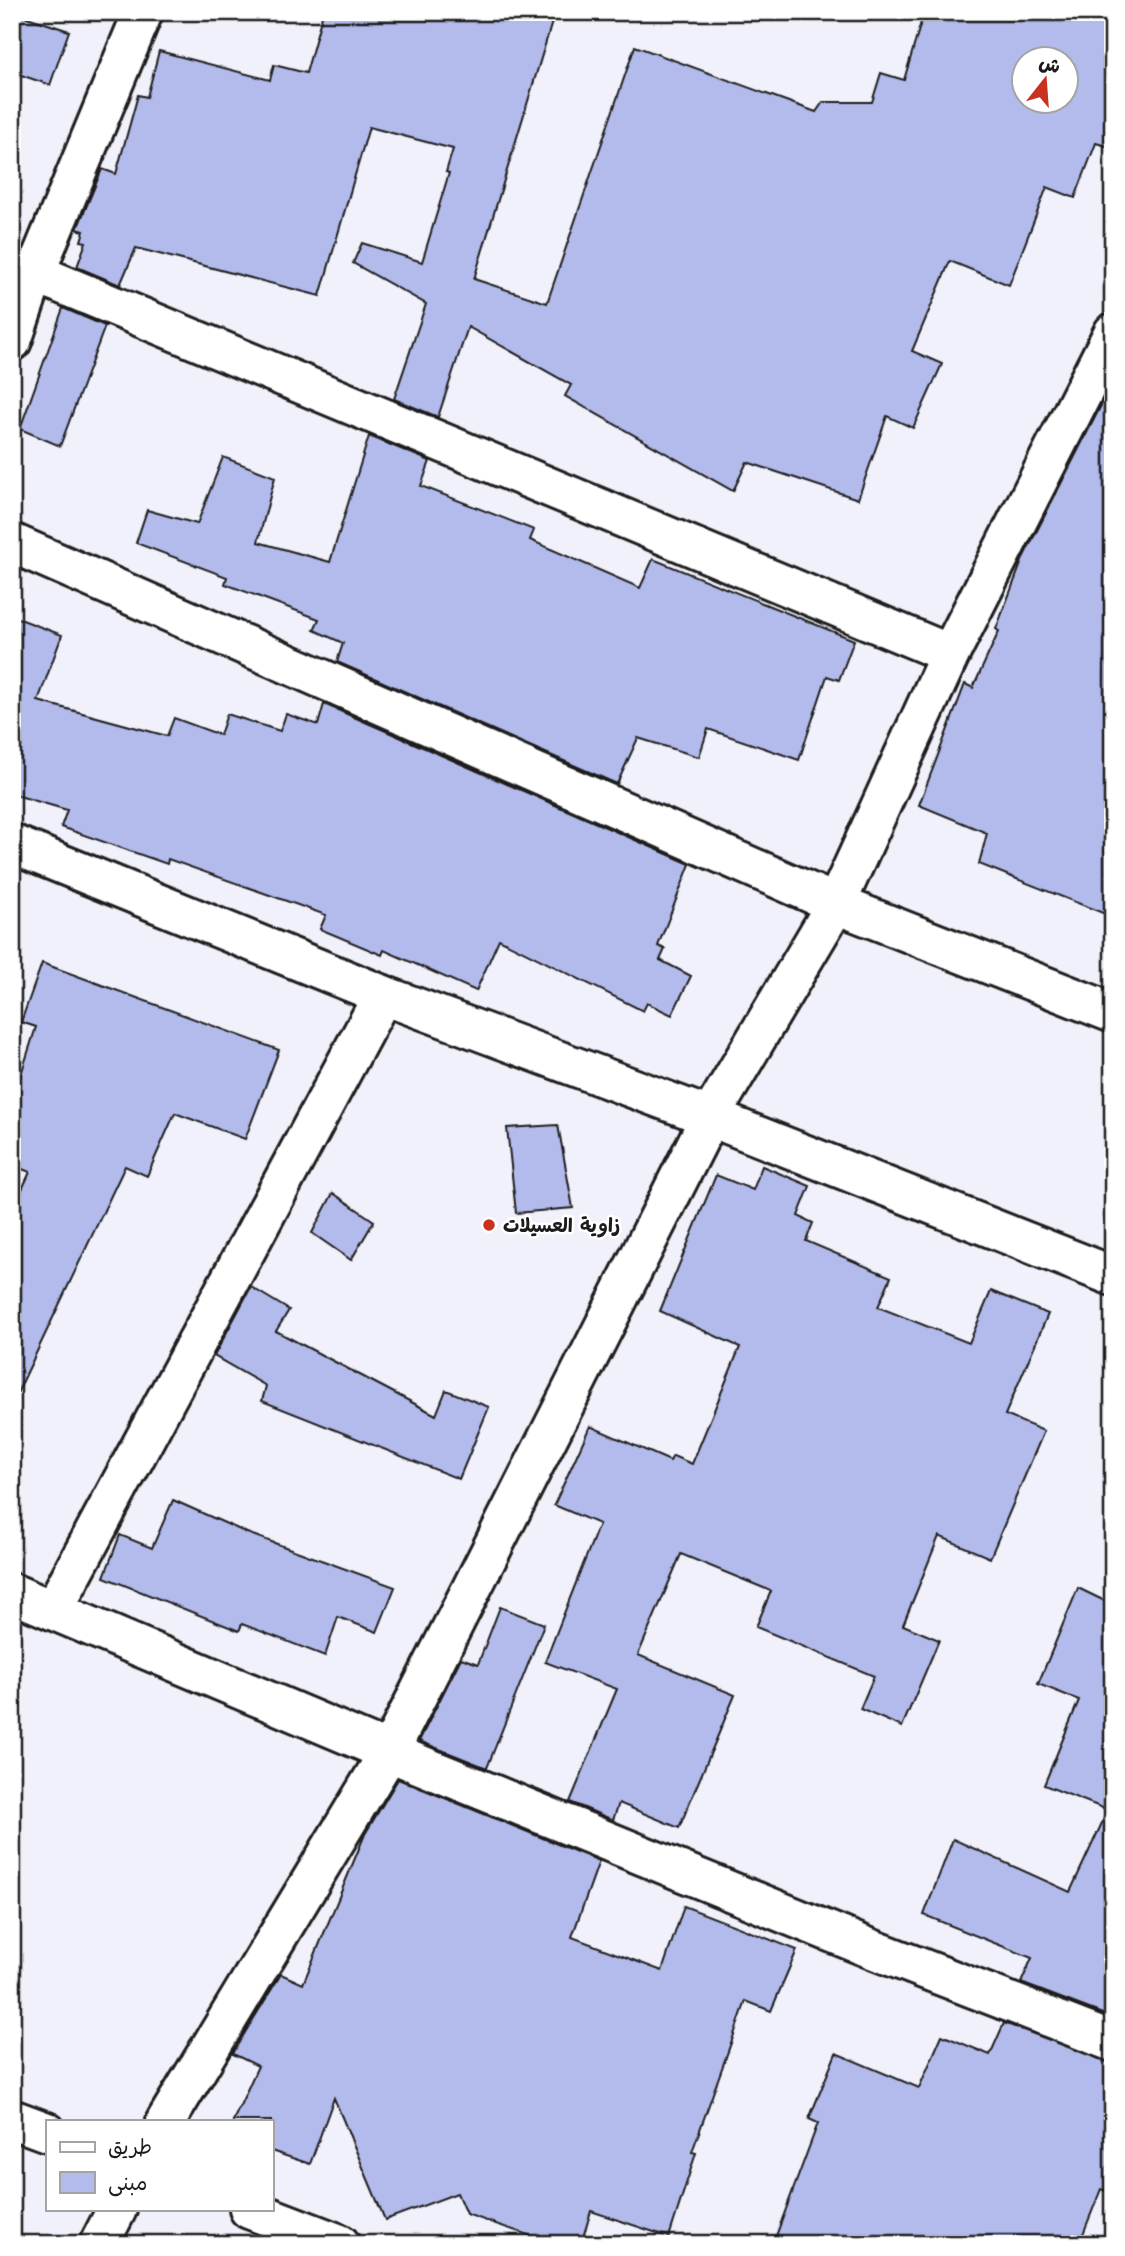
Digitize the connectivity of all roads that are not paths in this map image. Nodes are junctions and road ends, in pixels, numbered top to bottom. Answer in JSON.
{"nodes":[{"id":1,"x":143,"y":12,"type":"edge"},
{"id":2,"x":35,"y":273,"type":"junction"},
{"id":3,"x":1113,"y":333,"type":"edge"},
{"id":4,"x":12,"y":341,"type":"edge"},
{"id":5,"x":12,"y":544,"type":"edge"},
{"id":6,"x":950,"y":654,"type":"junction"},
{"id":7,"x":12,"y":844,"type":"edge"},
{"id":8,"x":836,"y":904,"type":"junction"},
{"id":9,"x":383,"y":995,"type":"junction"},
{"id":10,"x":1113,"y":1013,"type":"edge"},
{"id":11,"x":710,"y":1117,"type":"junction"},
{"id":12,"x":1113,"y":1276,"type":"edge"},
{"id":13,"x":12,"y":1593,"type":"edge"},
{"id":14,"x":53,"y":1610,"type":"junction"},
{"id":15,"x":389,"y":1752,"type":"junction"},
{"id":16,"x":1113,"y":2042,"type":"edge"},
{"id":17,"x":12,"y":2119,"type":"edge"},
{"id":18,"x":167,"y":2120,"type":"edge"},
{"id":19,"x":46,"y":2132,"type":"edge"},
{"id":20,"x":116,"y":2210,"type":"edge"},
{"id":21,"x":252,"y":2210,"type":"edge"},
{"id":22,"x":99,"y":2244,"type":"edge"},
{"id":23,"x":340,"y":2244,"type":"edge"}],
"edges":[{"from":1,"to":2,"type":"street"},
{"from":2,"to":4,"type":"street"},
{"from":2,"to":6,"type":"street"},
{"from":3,"to":6,"type":"street"},
{"from":5,"to":8,"type":"street"},
{"from":6,"to":8,"type":"street"},
{"from":7,"to":9,"type":"street"},
{"from":8,"to":10,"type":"street"},
{"from":8,"to":11,"type":"street"},
{"from":9,"to":11,"type":"street"},
{"from":9,"to":14,"type":"street"},
{"from":11,"to":12,"type":"street"},
{"from":11,"to":15,"type":"street"},
{"from":13,"to":14,"type":"street"},
{"from":14,"to":15,"type":"street"},
{"from":15,"to":16,"type":"street"},
{"from":15,"to":18,"type":"street"},
{"from":17,"to":19,"type":"street"},
{"from":20,"to":22,"type":"street"},
{"from":21,"to":23,"type":"street"}]}
